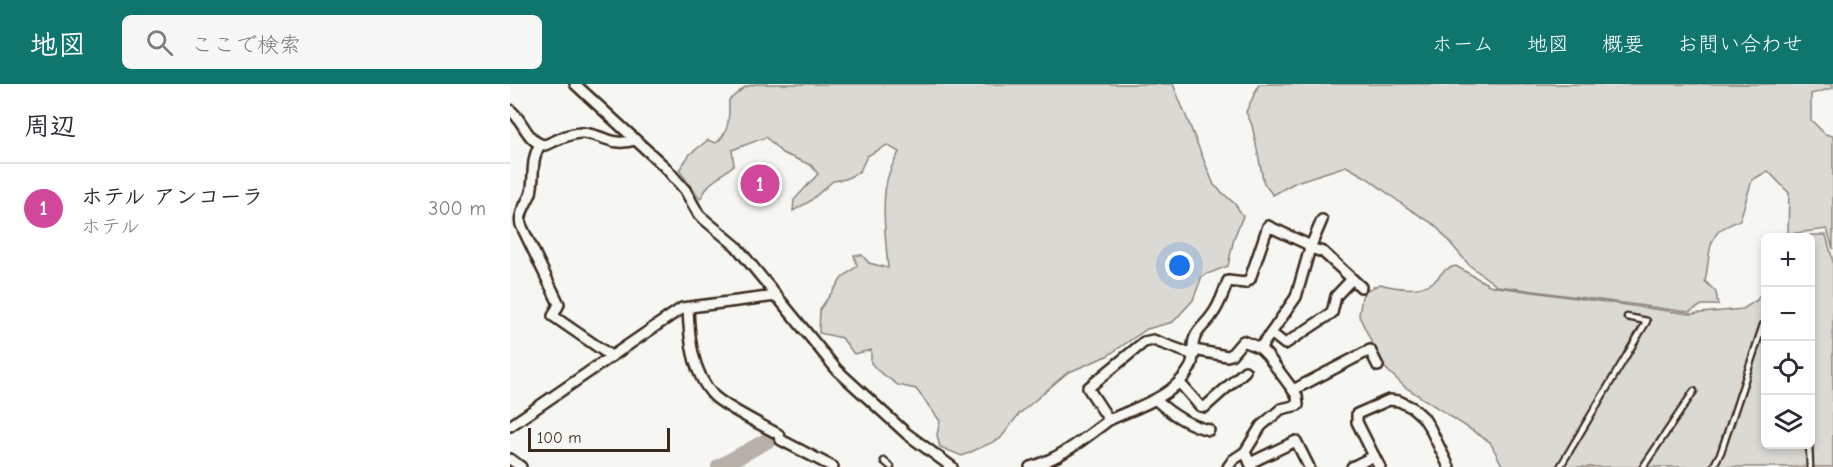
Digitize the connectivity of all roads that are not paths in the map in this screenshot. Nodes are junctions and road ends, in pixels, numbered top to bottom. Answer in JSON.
{"nodes":[{"id":1,"x":575,"y":84,"type":"edge"},
{"id":2,"x":510,"y":110,"type":"edge"},
{"id":3,"x":635,"y":140,"type":"junction"},
{"id":4,"x":540,"y":145,"type":"junction"},
{"id":5,"x":1322,"y":220,"type":"dead end"},
{"id":6,"x":1310,"y":248,"type":"junction"},
{"id":7,"x":1352,"y":279,"type":"junction"},
{"id":8,"x":1361,"y":287,"type":"dead end"},
{"id":9,"x":776,"y":296,"type":"junction"},
{"id":10,"x":688,"y":308,"type":"junction"},
{"id":11,"x":1627,"y":317,"type":"dead end"},
{"id":12,"x":1761,"y":331,"type":"edge"},
{"id":13,"x":1270,"y":333,"type":"junction"},
{"id":14,"x":1260,"y":348,"type":"junction"},
{"id":15,"x":1194,"y":353,"type":"junction"},
{"id":16,"x":611,"y":356,"type":"junction"},
{"id":17,"x":1378,"y":366,"type":"dead end"},
{"id":18,"x":1245,"y":371,"type":"dead end"},
{"id":19,"x":1179,"y":382,"type":"junction"},
{"id":20,"x":1293,"y":390,"type":"junction"},
{"id":21,"x":1694,"y":391,"type":"dead end"},
{"id":22,"x":1156,"y":400,"type":"junction"},
{"id":23,"x":1109,"y":420,"type":"junction"},
{"id":24,"x":510,"y":426,"type":"edge"},
{"id":25,"x":1209,"y":430,"type":"dead end"},
{"id":26,"x":1809,"y":449,"type":"edge"},
{"id":27,"x":1245,"y":452,"type":"junction"},
{"id":28,"x":1374,"y":456,"type":"junction"},
{"id":29,"x":510,"y":459,"type":"edge"},
{"id":30,"x":884,"y":461,"type":"dead end"},
{"id":31,"x":1251,"y":465,"type":"edge"},
{"id":32,"x":521,"y":467,"type":"edge"},
{"id":33,"x":833,"y":467,"type":"edge"},
{"id":34,"x":891,"y":467,"type":"edge"},
{"id":35,"x":952,"y":467,"type":"edge"},
{"id":36,"x":1030,"y":467,"type":"edge"},
{"id":37,"x":1228,"y":467,"type":"edge"},
{"id":38,"x":1309,"y":467,"type":"edge"},
{"id":39,"x":1352,"y":467,"type":"edge"},
{"id":40,"x":1380,"y":467,"type":"edge"},
{"id":41,"x":1449,"y":467,"type":"edge"},
{"id":42,"x":1560,"y":467,"type":"edge"},
{"id":43,"x":1643,"y":467,"type":"edge"},
{"id":44,"x":1713,"y":467,"type":"edge"},
{"id":45,"x":1810,"y":467,"type":"edge"}],
"edges":[{"from":1,"to":3,"type":"street"},
{"from":2,"to":4,"type":"street"},
{"from":3,"to":4,"type":"street"},
{"from":3,"to":9,"type":"street"},
{"from":4,"to":16,"type":"street"},
{"from":5,"to":6,"type":"street"},
{"from":6,"to":7,"type":"street"},
{"from":6,"to":13,"type":"street"},
{"from":6,"to":15,"type":"street"},
{"from":7,"to":8,"type":"street"},
{"from":7,"to":13,"type":"street"},
{"from":9,"to":10,"type":"street"},
{"from":9,"to":35,"type":"street"},
{"from":10,"to":16,"type":"street"},
{"from":10,"to":33,"type":"street"},
{"from":11,"to":42,"type":"lane"},
{"from":12,"to":44,"type":"lane"},
{"from":13,"to":14,"type":"street"},
{"from":14,"to":15,"type":"street"},
{"from":14,"to":20,"type":"street"},
{"from":15,"to":19,"type":"street"},
{"from":15,"to":23,"type":"street"},
{"from":16,"to":24,"type":"street"},
{"from":17,"to":20,"type":"street"},
{"from":18,"to":19,"type":"street"},
{"from":19,"to":22,"type":"street"},
{"from":20,"to":27,"type":"street"},
{"from":21,"to":43,"type":"lane"},
{"from":22,"to":23,"type":"street"},
{"from":22,"to":25,"type":"street"},
{"from":23,"to":36,"type":"street"},
{"from":26,"to":45,"type":"lane"},
{"from":27,"to":31,"type":"street"},
{"from":27,"to":37,"type":"street"},
{"from":28,"to":39,"type":"street"},
{"from":28,"to":40,"type":"street"},
{"from":28,"to":41,"type":"street"},
{"from":29,"to":32,"type":"street"},
{"from":30,"to":34,"type":"lane"},
{"from":31,"to":38,"type":"street"}]}
